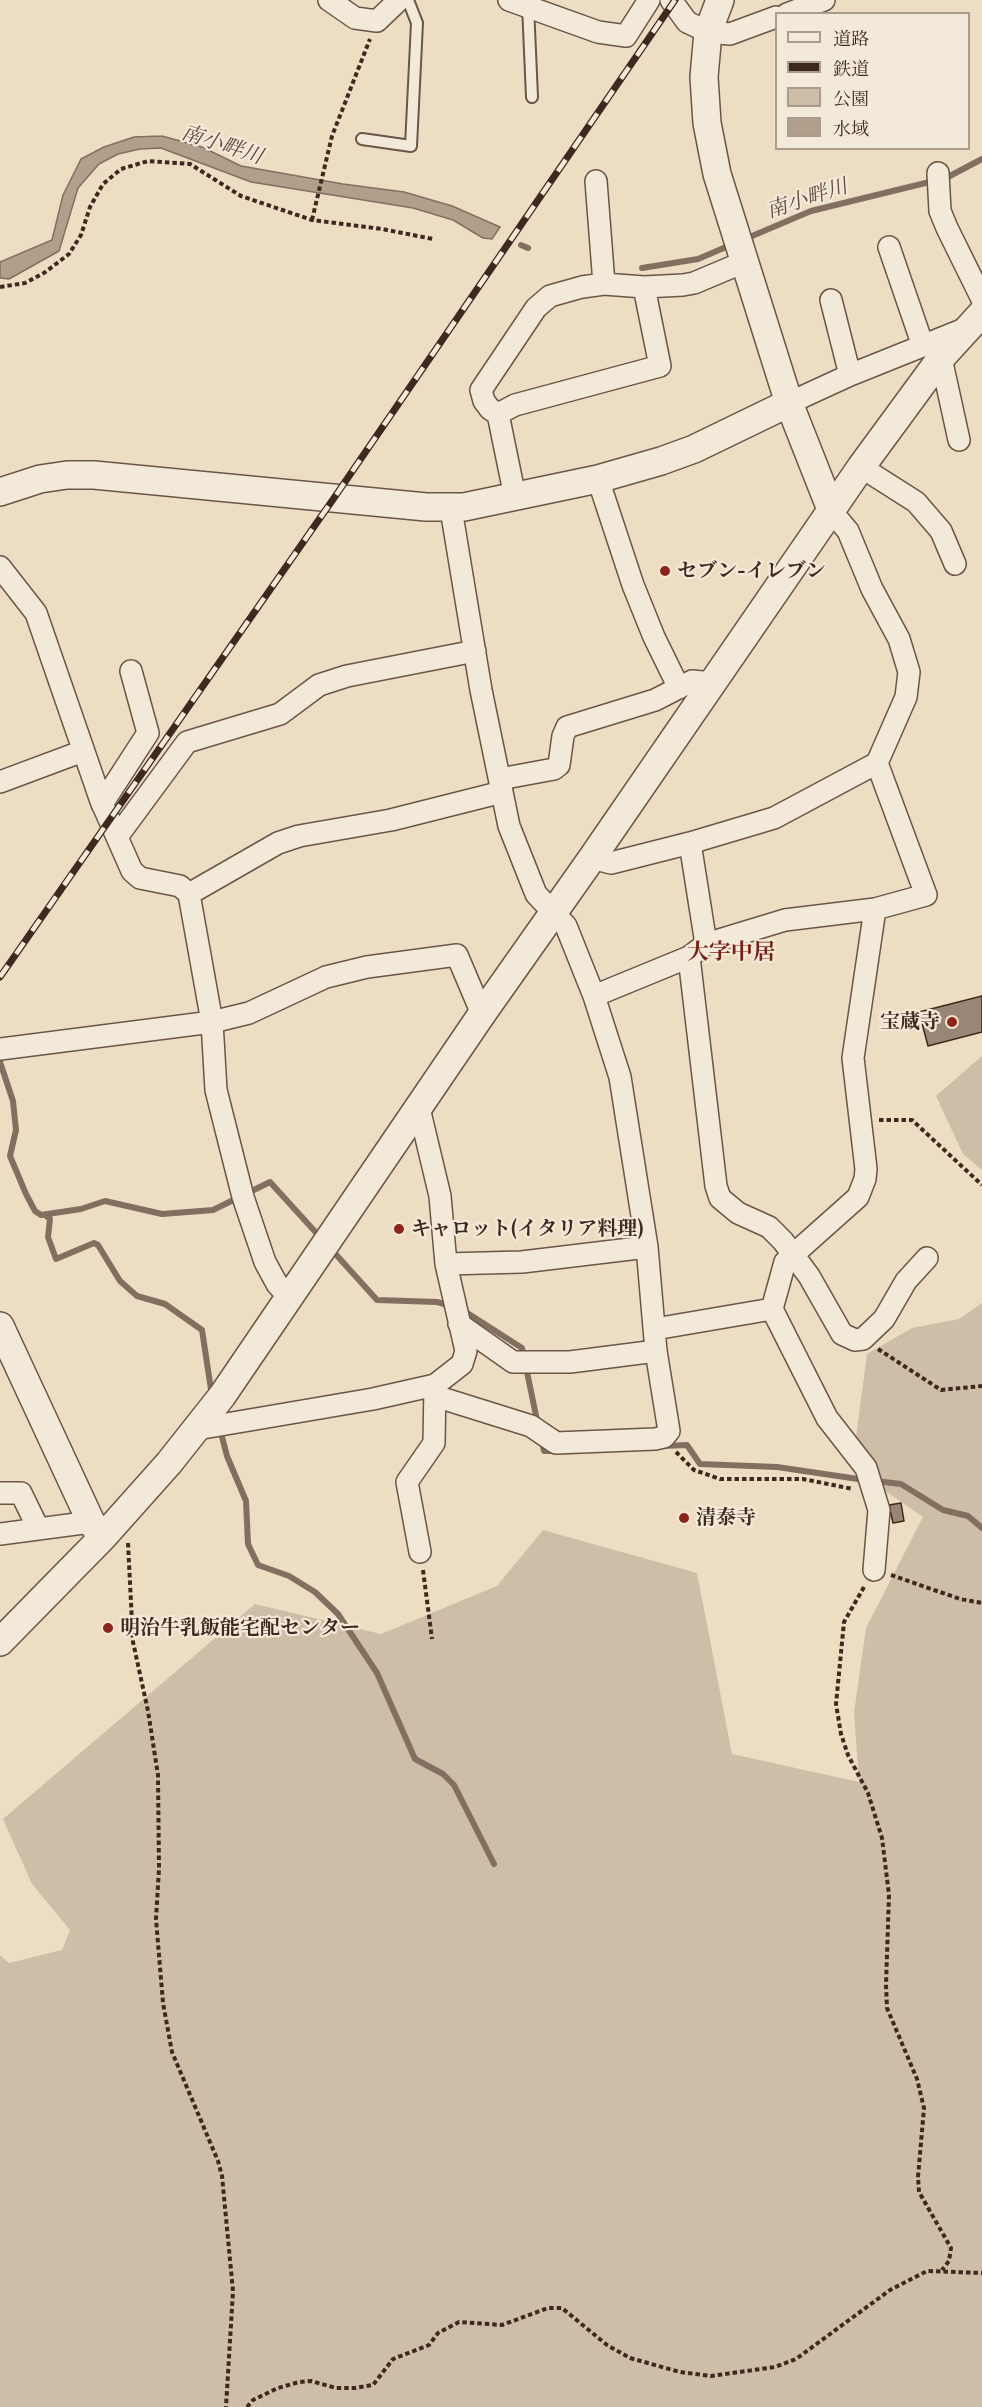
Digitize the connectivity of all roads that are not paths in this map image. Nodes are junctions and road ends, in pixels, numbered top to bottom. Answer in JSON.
{"nodes":[{"id":1,"x":328,"y":0,"type":"edge"},
{"id":2,"x":399,"y":0,"type":"edge"},
{"id":3,"x":408,"y":0,"type":"edge"},
{"id":4,"x":649,"y":0,"type":"edge"},
{"id":5,"x":671,"y":0,"type":"edge"},
{"id":6,"x":720,"y":0,"type":"edge"},
{"id":7,"x":824,"y":0,"type":"edge"},
{"id":8,"x":519,"y":3,"type":"edge"},
{"id":9,"x":792,"y":12,"type":"edge"},
{"id":10,"x":775,"y":18,"type":"edge"},
{"id":11,"x":708,"y":32,"type":"junction"},
{"id":12,"x":532,"y":97,"type":"dead end"},
{"id":13,"x":362,"y":139,"type":"dead end"},
{"id":14,"x":596,"y":181,"type":"dead end"},
{"id":15,"x":938,"y":181,"type":"dead end"},
{"id":16,"x":739,"y":246,"type":"junction"},
{"id":17,"x":889,"y":247,"type":"dead end"},
{"id":18,"x":604,"y":284,"type":"junction"},
{"id":19,"x":644,"y":287,"type":"junction"},
{"id":20,"x":982,"y":299,"type":"edge"},
{"id":21,"x":831,"y":300,"type":"dead end"},
{"id":22,"x":975,"y":321,"type":"edge"},
{"id":23,"x":932,"y":352,"type":"junction"},
{"id":24,"x":850,"y":375,"type":"junction"},
{"id":25,"x":789,"y":403,"type":"junction"},
{"id":26,"x":498,"y":414,"type":"junction"},
{"id":27,"x":959,"y":440,"type":"dead end"},
{"id":28,"x":861,"y":467,"type":"junction"},
{"id":29,"x":598,"y":479,"type":"junction"},
{"id":30,"x":0,"y":492,"type":"edge"},
{"id":31,"x":515,"y":497,"type":"junction"},
{"id":32,"x":451,"y":509,"type":"junction"},
{"id":33,"x":832,"y":512,"type":"junction"},
{"id":34,"x":955,"y":564,"type":"dead end"},
{"id":35,"x":0,"y":567,"type":"edge"},
{"id":36,"x":475,"y":651,"type":"junction"},
{"id":37,"x":131,"y":671,"type":"dead end"},
{"id":38,"x":713,"y":682,"type":"junction"},
{"id":39,"x":679,"y":688,"type":"junction"},
{"id":40,"x":83,"y":751,"type":"junction"},
{"id":41,"x":877,"y":763,"type":"junction"},
{"id":42,"x":0,"y":782,"type":"edge"},
{"id":43,"x":501,"y":785,"type":"junction"},
{"id":44,"x":102,"y":804,"type":"junction"},
{"id":45,"x":117,"y":837,"type":"junction"},
{"id":46,"x":690,"y":843,"type":"junction"},
{"id":47,"x":592,"y":858,"type":"junction"},
{"id":48,"x":189,"y":894,"type":"junction"},
{"id":49,"x":875,"y":909,"type":"junction"},
{"id":50,"x":553,"y":912,"type":"junction"},
{"id":51,"x":706,"y":944,"type":"junction"},
{"id":52,"x":688,"y":957,"type":"junction"},
{"id":53,"x":594,"y":996,"type":"junction"},
{"id":54,"x":482,"y":1014,"type":"junction"},
{"id":55,"x":212,"y":1022,"type":"junction"},
{"id":56,"x":0,"y":1049,"type":"edge"},
{"id":57,"x":418,"y":1108,"type":"junction"},
{"id":58,"x":647,"y":1246,"type":"junction"},
{"id":59,"x":794,"y":1254,"type":"junction"},
{"id":60,"x":927,"y":1258,"type":"dead end"},
{"id":61,"x":446,"y":1264,"type":"junction"},
{"id":62,"x":290,"y":1298,"type":"junction"},
{"id":63,"x":772,"y":1309,"type":"junction"},
{"id":64,"x":459,"y":1324,"type":"junction"},
{"id":65,"x":0,"y":1326,"type":"edge"},
{"id":66,"x":655,"y":1329,"type":"junction"},
{"id":67,"x":656,"y":1351,"type":"junction"},
{"id":68,"x":435,"y":1390,"type":"junction"},
{"id":69,"x":197,"y":1429,"type":"junction"},
{"id":70,"x":0,"y":1493,"type":"edge"},
{"id":71,"x":104,"y":1527,"type":"junction"},
{"id":72,"x":38,"y":1528,"type":"junction"},
{"id":73,"x":0,"y":1533,"type":"edge"},
{"id":74,"x":420,"y":1552,"type":"road end"},
{"id":75,"x":874,"y":1569,"type":"road end"},
{"id":76,"x":0,"y":1642,"type":"edge"}],
"edges":[{"from":1,"to":2,"type":"street"},
{"from":3,"to":13,"type":"lane"},
{"from":4,"to":8,"type":"street"},
{"from":5,"to":11,"type":"street"},
{"from":6,"to":11,"type":"street"},
{"from":7,"to":9,"type":"street"},
{"from":8,"to":12,"type":"lane"},
{"from":10,"to":11,"type":"street"},
{"from":11,"to":16,"type":"street"},
{"from":14,"to":18,"type":"street"},
{"from":15,"to":20,"type":"street"},
{"from":16,"to":19,"type":"street"},
{"from":16,"to":25,"type":"street"},
{"from":17,"to":23,"type":"street"},
{"from":18,"to":19,"type":"street"},
{"from":18,"to":26,"type":"street"},
{"from":19,"to":26,"type":"street"},
{"from":21,"to":24,"type":"street"},
{"from":22,"to":23,"type":"street"},
{"from":23,"to":24,"type":"street"},
{"from":23,"to":27,"type":"street"},
{"from":23,"to":28,"type":"street"},
{"from":24,"to":25,"type":"street"},
{"from":25,"to":29,"type":"street"},
{"from":25,"to":33,"type":"street"},
{"from":26,"to":31,"type":"street"},
{"from":28,"to":33,"type":"street"},
{"from":28,"to":34,"type":"street"},
{"from":29,"to":31,"type":"street"},
{"from":29,"to":39,"type":"street"},
{"from":30,"to":32,"type":"street"},
{"from":31,"to":32,"type":"street"},
{"from":32,"to":36,"type":"street"},
{"from":33,"to":38,"type":"street"},
{"from":33,"to":41,"type":"street"},
{"from":35,"to":40,"type":"street"},
{"from":36,"to":43,"type":"street"},
{"from":36,"to":45,"type":"street"},
{"from":37,"to":44,"type":"street"},
{"from":38,"to":39,"type":"street"},
{"from":38,"to":47,"type":"street"},
{"from":39,"to":43,"type":"street"},
{"from":40,"to":42,"type":"street"},
{"from":40,"to":44,"type":"street"},
{"from":41,"to":46,"type":"street"},
{"from":41,"to":49,"type":"street"},
{"from":43,"to":48,"type":"street"},
{"from":43,"to":50,"type":"street"},
{"from":44,"to":45,"type":"street"},
{"from":45,"to":48,"type":"street"},
{"from":46,"to":47,"type":"street"},
{"from":46,"to":51,"type":"street"},
{"from":47,"to":50,"type":"street"},
{"from":48,"to":55,"type":"street"},
{"from":49,"to":51,"type":"street"},
{"from":49,"to":59,"type":"street"},
{"from":50,"to":53,"type":"street"},
{"from":50,"to":54,"type":"street"},
{"from":51,"to":52,"type":"street"},
{"from":52,"to":53,"type":"street"},
{"from":52,"to":59,"type":"street"},
{"from":53,"to":58,"type":"street"},
{"from":54,"to":55,"type":"street"},
{"from":54,"to":57,"type":"street"},
{"from":55,"to":56,"type":"street"},
{"from":55,"to":62,"type":"street"},
{"from":57,"to":61,"type":"street"},
{"from":57,"to":62,"type":"street"},
{"from":58,"to":61,"type":"street"},
{"from":58,"to":66,"type":"street"},
{"from":59,"to":60,"type":"street"},
{"from":59,"to":63,"type":"street"},
{"from":61,"to":64,"type":"street"},
{"from":62,"to":69,"type":"street"},
{"from":63,"to":66,"type":"street"},
{"from":63,"to":75,"type":"street"},
{"from":64,"to":67,"type":"street"},
{"from":64,"to":68,"type":"street"},
{"from":65,"to":71,"type":"street"},
{"from":66,"to":67,"type":"street"},
{"from":67,"to":68,"type":"street"},
{"from":68,"to":69,"type":"street"},
{"from":68,"to":74,"type":"street"},
{"from":69,"to":71,"type":"street"},
{"from":70,"to":72,"type":"street"},
{"from":71,"to":72,"type":"street"},
{"from":71,"to":76,"type":"street"},
{"from":72,"to":73,"type":"street"}]}
